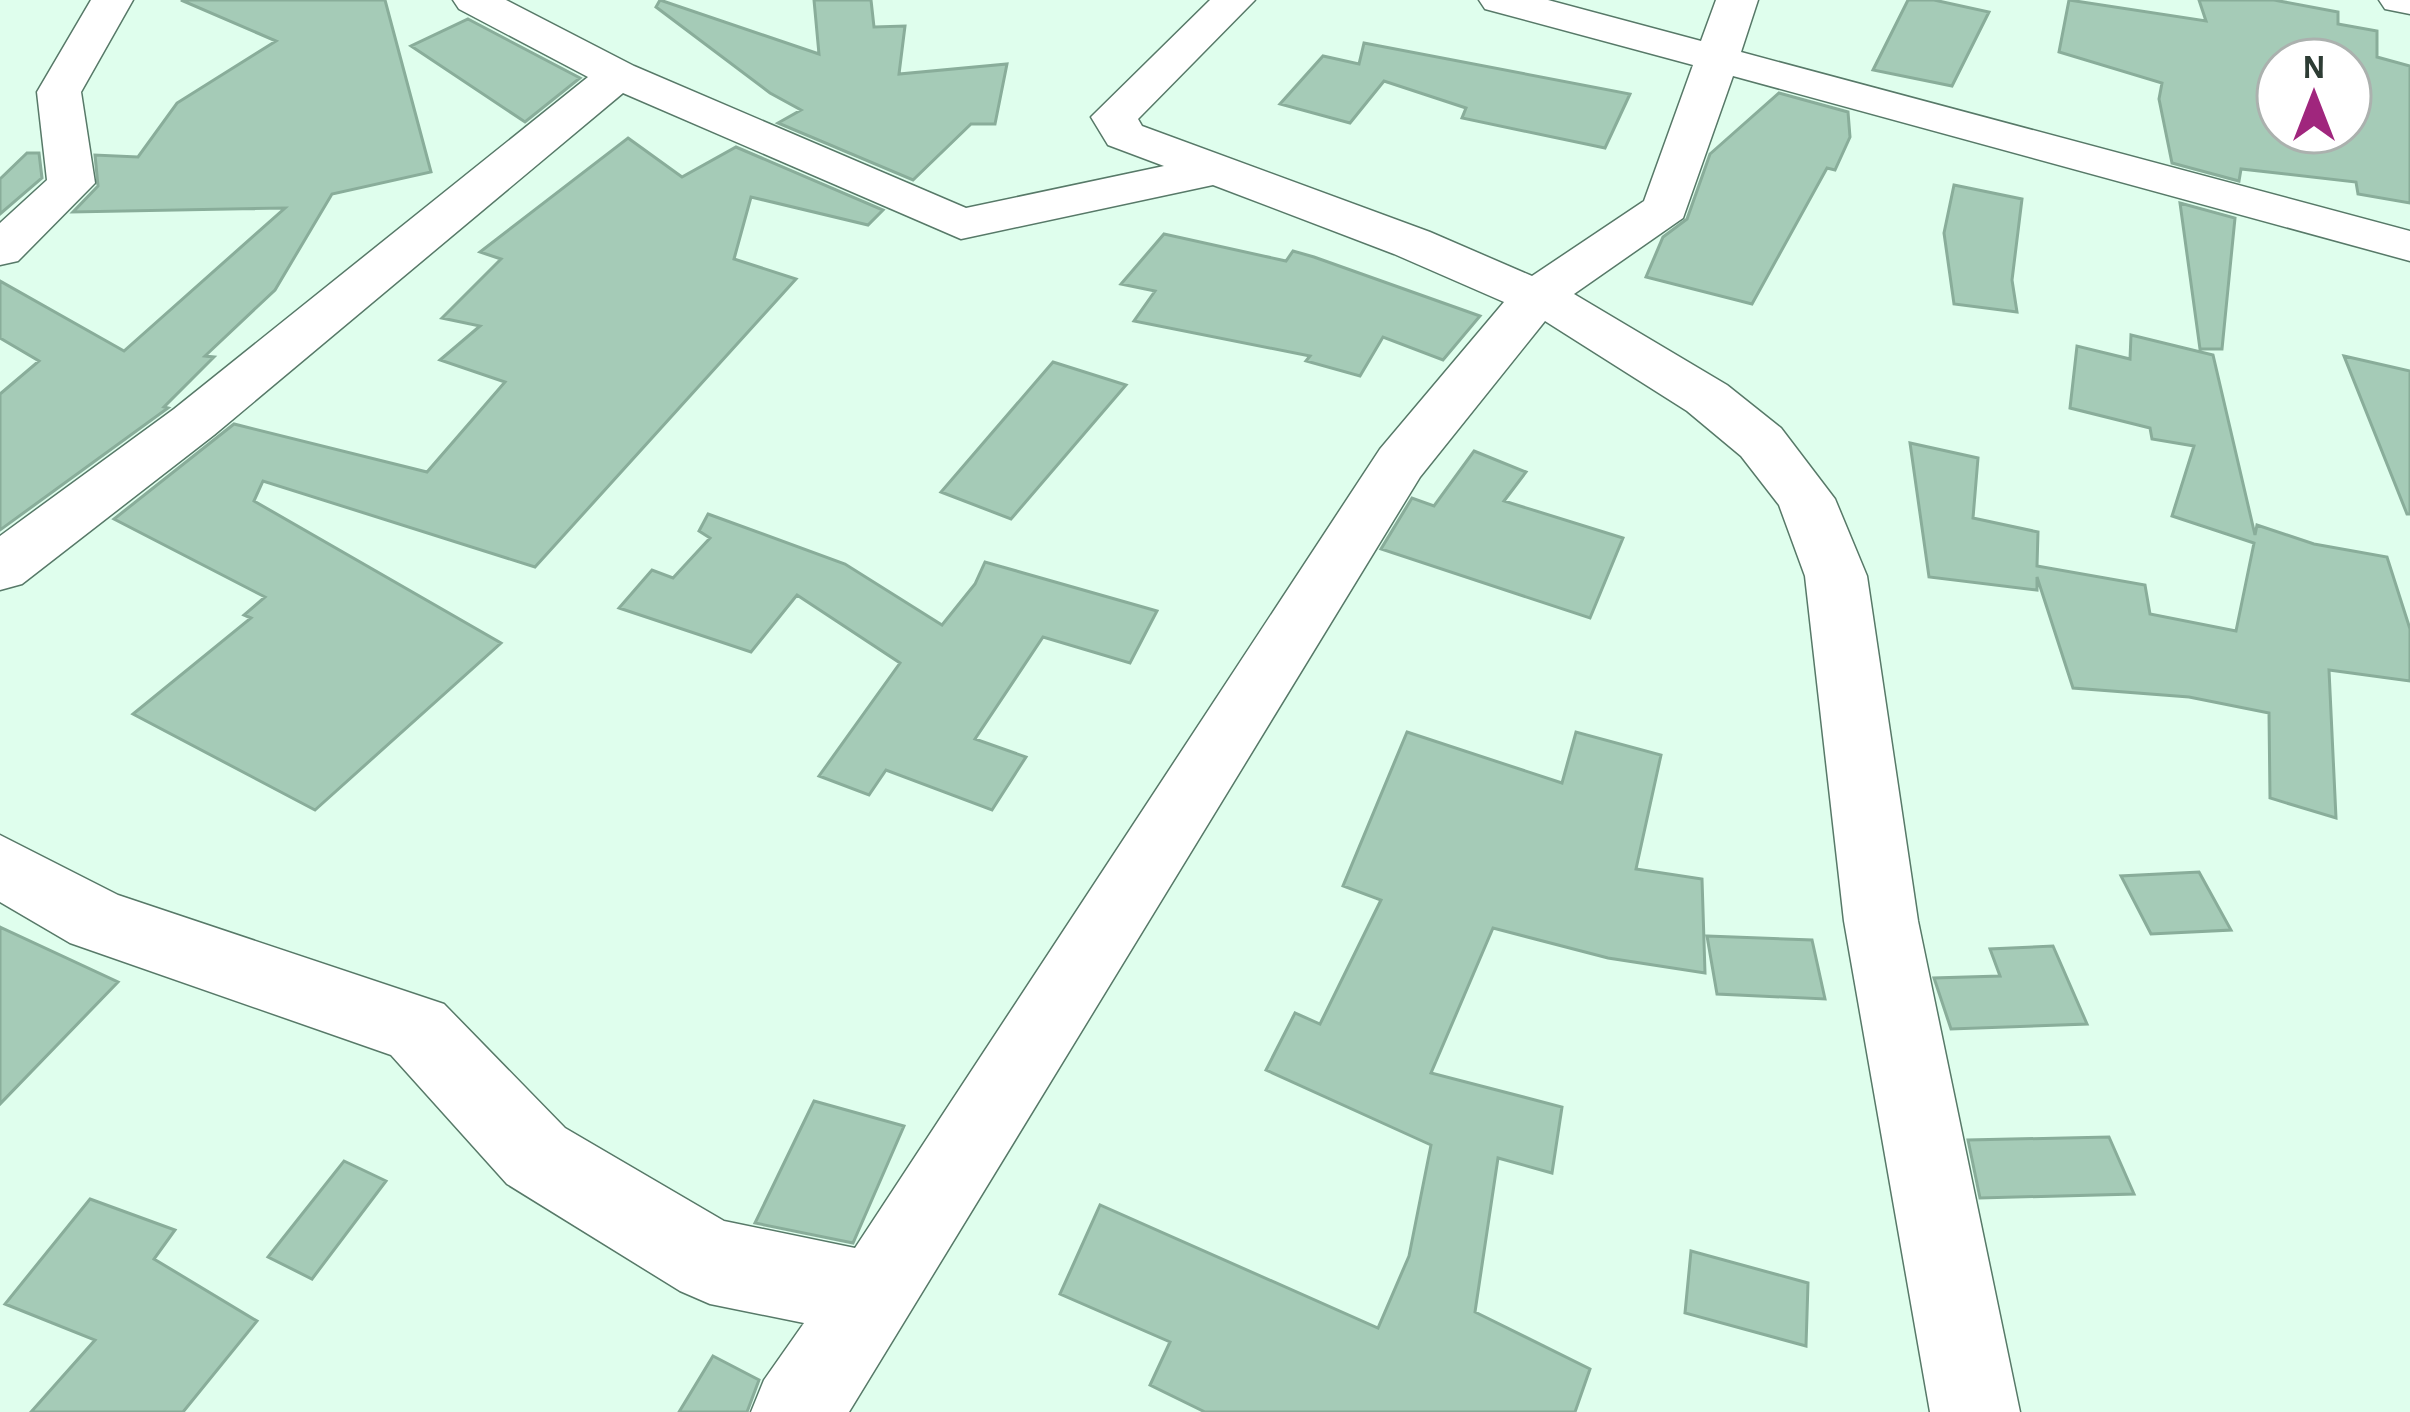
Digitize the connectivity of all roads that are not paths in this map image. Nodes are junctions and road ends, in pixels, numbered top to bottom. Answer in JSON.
{"nodes":[{"id":1,"x":112,"y":0,"type":"edge"},
{"id":2,"x":474,"y":0,"type":"edge"},
{"id":3,"x":1234,"y":0,"type":"edge"},
{"id":4,"x":1500,"y":0,"type":"edge"},
{"id":5,"x":2400,"y":0,"type":"edge"},
{"id":6,"x":2410,"y":2,"type":"edge"},
{"id":7,"x":1727,"y":28,"type":"edge"},
{"id":8,"x":617,"y":75,"type":"junction"},
{"id":9,"x":1222,"y":169,"type":"junction"},
{"id":10,"x":2410,"y":246,"type":"edge"},
{"id":11,"x":0,"y":250,"type":"edge"},
{"id":12,"x":1536,"y":297,"type":"junction"},
{"id":13,"x":0,"y":568,"type":"edge"},
{"id":14,"x":0,"y":866,"type":"edge"},
{"id":15,"x":874,"y":1295,"type":"junction"},
{"id":16,"x":796,"y":1412,"type":"edge"},
{"id":17,"x":1975,"y":1412,"type":"edge"}],
"edges":[{"from":1,"to":11,"type":"street"},
{"from":2,"to":8,"type":"street"},
{"from":3,"to":9,"type":"street"},
{"from":4,"to":7,"type":"street"},
{"from":5,"to":6,"type":"street"},
{"from":7,"to":10,"type":"street"},
{"from":7,"to":12,"type":"street"},
{"from":8,"to":9,"type":"street"},
{"from":8,"to":13,"type":"street"},
{"from":9,"to":12,"type":"street"},
{"from":12,"to":15,"type":"street"},
{"from":12,"to":17,"type":"street"},
{"from":14,"to":15,"type":"street"},
{"from":15,"to":16,"type":"street"}]}
